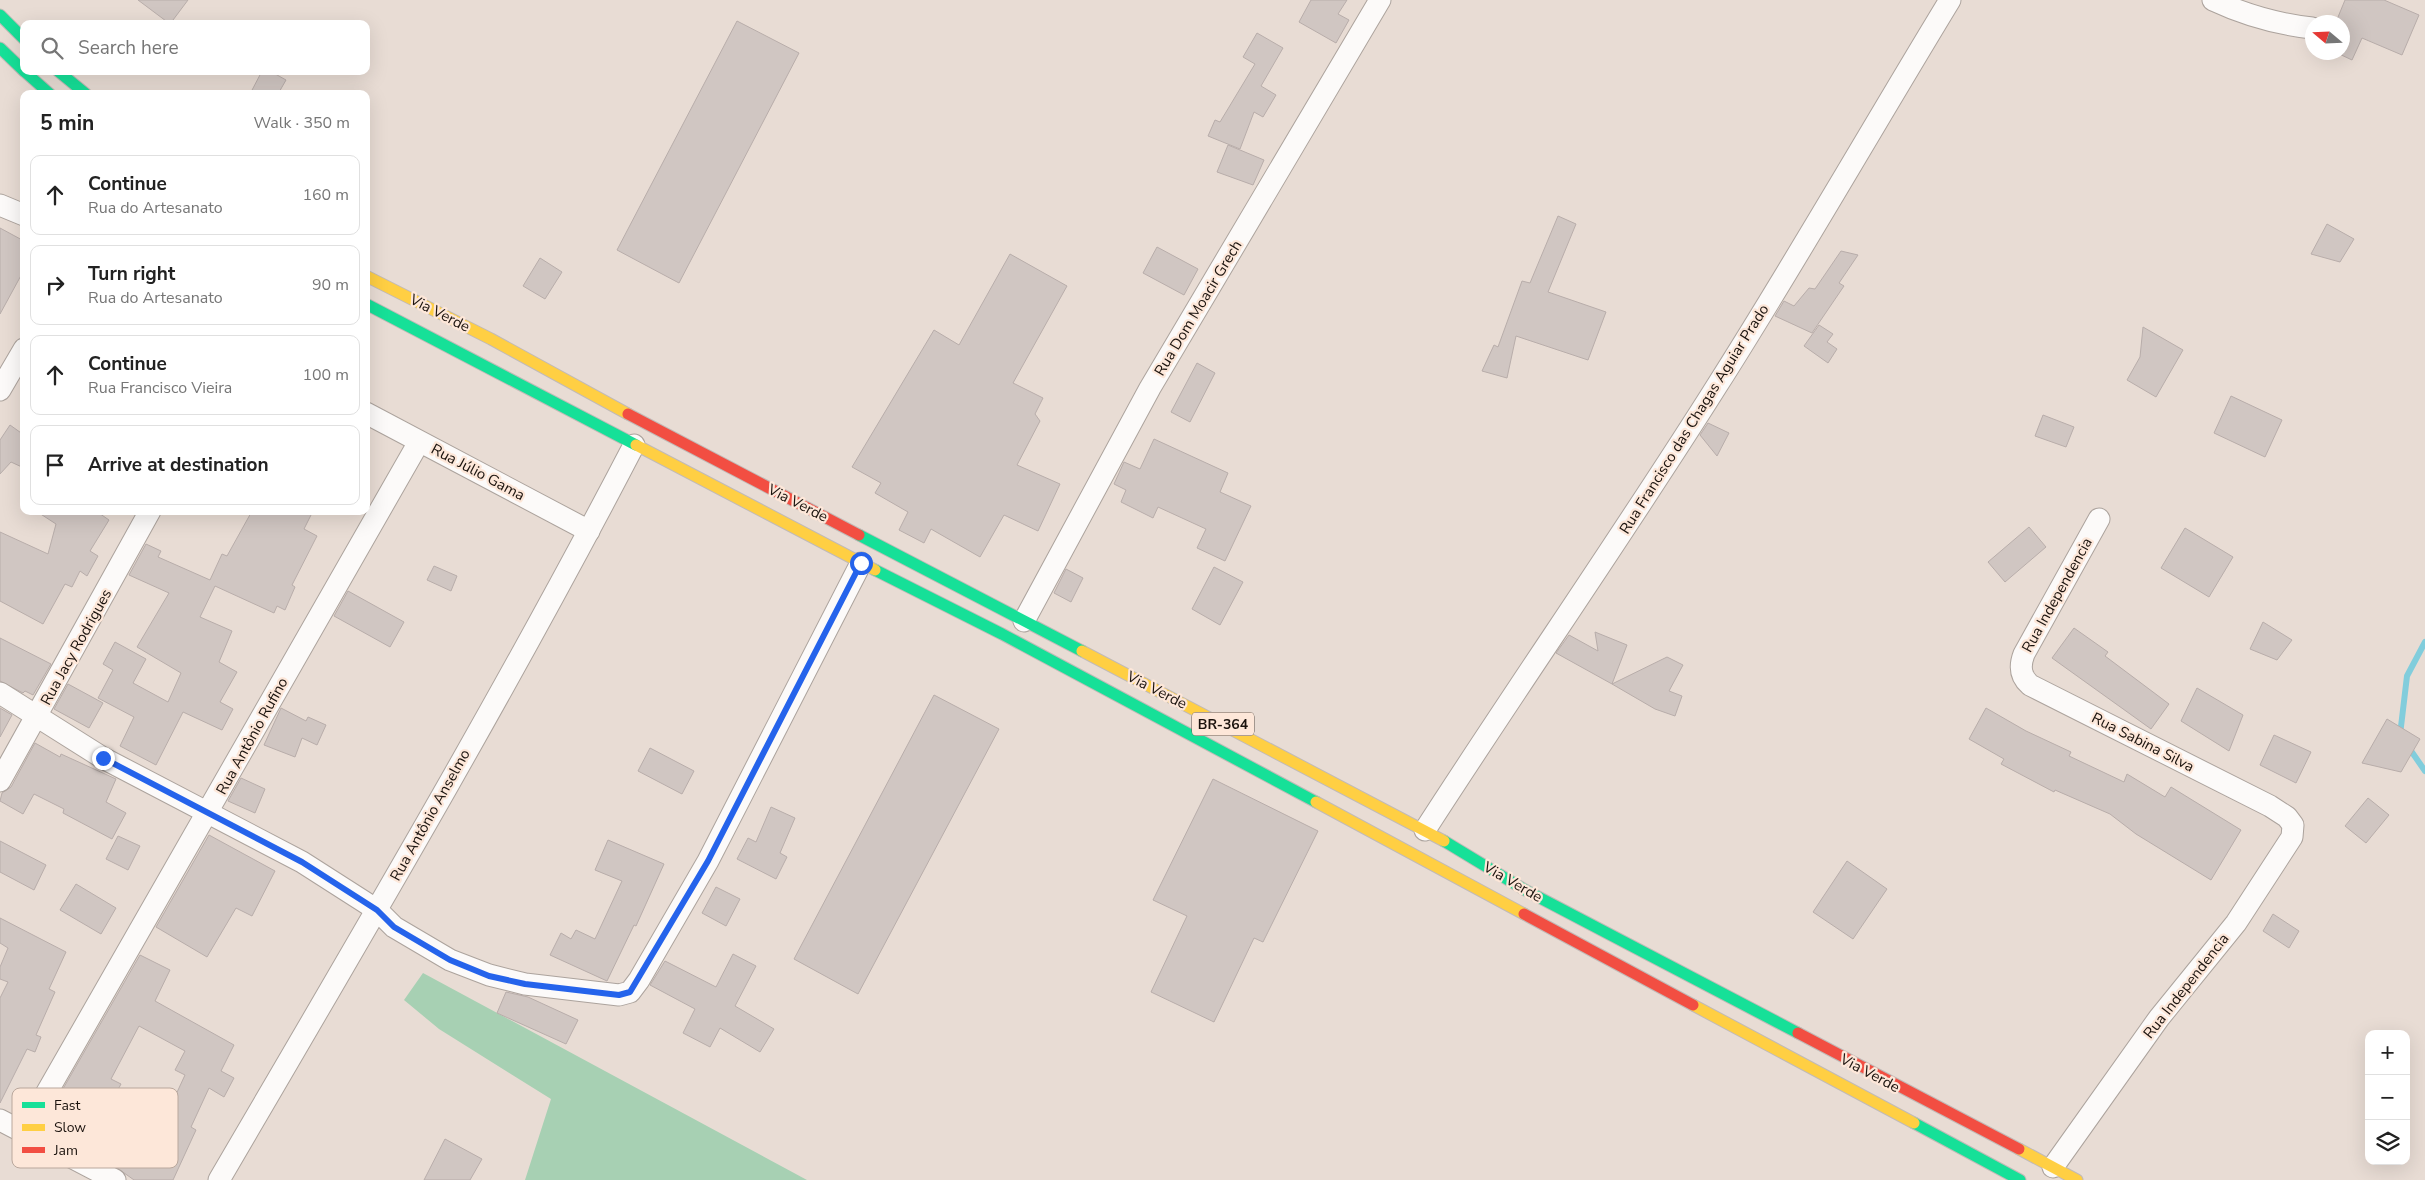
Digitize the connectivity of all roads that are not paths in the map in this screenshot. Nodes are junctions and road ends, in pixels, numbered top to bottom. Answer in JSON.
{"nodes":[{"id":1,"x":1380,"y":0,"type":"edge"},
{"id":2,"x":1950,"y":0,"type":"edge"},
{"id":3,"x":2213,"y":0,"type":"edge"},
{"id":4,"x":0,"y":15,"type":"edge"},
{"id":5,"x":2305,"y":27,"type":"edge"},
{"id":6,"x":20,"y":35,"type":"edge"},
{"id":7,"x":0,"y":48,"type":"edge"},
{"id":8,"x":20,"y":67,"type":"edge"},
{"id":9,"x":29,"y":75,"type":"edge"},
{"id":10,"x":63,"y":75,"type":"edge"},
{"id":11,"x":45,"y":90,"type":"edge"},
{"id":12,"x":81,"y":90,"type":"edge"},
{"id":13,"x":0,"y":205,"type":"edge"},
{"id":14,"x":20,"y":214,"type":"edge"},
{"id":15,"x":370,"y":278,"type":"edge"},
{"id":16,"x":370,"y":306,"type":"edge"},
{"id":17,"x":20,"y":356,"type":"edge"},
{"id":18,"x":0,"y":390,"type":"edge"},
{"id":19,"x":370,"y":415,"type":"edge"},
{"id":20,"x":419,"y":442,"type":"junction"},
{"id":21,"x":634,"y":445,"type":"junction"},
{"id":22,"x":148,"y":515,"type":"edge"},
{"id":23,"x":2099,"y":519,"type":"dead end"},
{"id":24,"x":589,"y":531,"type":"junction"},
{"id":25,"x":861,"y":563,"type":"junction"},
{"id":26,"x":1024,"y":621,"type":"junction"},
{"id":27,"x":2021,"y":672,"type":"joint"},
{"id":28,"x":0,"y":693,"type":"edge"},
{"id":29,"x":38,"y":717,"type":"junction"},
{"id":30,"x":0,"y":782,"type":"edge"},
{"id":31,"x":2270,"y":806,"type":"joint"},
{"id":32,"x":208,"y":813,"type":"junction"},
{"id":33,"x":1425,"y":830,"type":"junction"},
{"id":34,"x":377,"y":910,"type":"junction"},
{"id":35,"x":50,"y":1088,"type":"edge"},
{"id":36,"x":0,"y":1120,"type":"edge"},
{"id":37,"x":12,"y":1127,"type":"edge"},
{"id":38,"x":2053,"y":1167,"type":"junction"},
{"id":39,"x":90,"y":1168,"type":"edge"},
{"id":40,"x":114,"y":1180,"type":"edge"},
{"id":41,"x":219,"y":1180,"type":"edge"},
{"id":42,"x":2020,"y":1180,"type":"edge"},
{"id":43,"x":2077,"y":1180,"type":"edge"}],
"edges":[{"from":1,"to":26,"type":"street","name":"Rua Dom Moacir Grech"},
{"from":2,"to":33,"type":"street","name":"Rua Francisco das Chagas Aguiar Prado"},
{"from":3,"to":5,"type":"street"},
{"from":4,"to":6,"type":"main road"},
{"from":7,"to":8,"type":"main road"},
{"from":9,"to":11,"type":"main road"},
{"from":10,"to":12,"type":"main road"},
{"from":13,"to":14,"type":"street"},
{"from":15,"to":26,"type":"main road","name":"Via Verde","number":"BR-364"},
{"from":16,"to":21,"type":"main road","name":"Via Verde","number":"BR-364"},
{"from":17,"to":18,"type":"street"},
{"from":19,"to":20,"type":"street","name":"Rua Júlio Gama"},
{"from":20,"to":24,"type":"street","name":"Rua Júlio Gama"},
{"from":20,"to":32,"type":"street","name":"Rua Antônio Rufino"},
{"from":21,"to":24,"type":"street","name":"Rua Antônio Anselmo"},
{"from":21,"to":25,"type":"main road","name":"Via Verde","number":"BR-364"},
{"from":22,"to":29,"type":"street","name":"Rua Jacy Rodrigues"},
{"from":23,"to":27,"type":"street","name":"Rua Independencia"},
{"from":24,"to":34,"type":"street","name":"Rua Antônio Anselmo"},
{"from":25,"to":34,"type":"street"},
{"from":25,"to":42,"type":"main road","name":"Via Verde","number":"BR-364"},
{"from":26,"to":33,"type":"main road","name":"Via Verde","number":"BR-364"},
{"from":27,"to":31,"type":"street","name":"Rua Sabina Silva"},
{"from":28,"to":29,"type":"street"},
{"from":29,"to":30,"type":"street","name":"Rua Jacy Rodrigues"},
{"from":29,"to":32,"type":"street"},
{"from":31,"to":38,"type":"street","name":"Rua Independencia"},
{"from":32,"to":34,"type":"street"},
{"from":32,"to":35,"type":"street","name":"Rua Antônio Rufino"},
{"from":33,"to":38,"type":"main road","name":"Via Verde","number":"BR-364"},
{"from":34,"to":41,"type":"street","name":"Rua Antônio Anselmo"},
{"from":36,"to":37,"type":"street"},
{"from":38,"to":43,"type":"main road","name":"Via Verde","number":"BR-364"},
{"from":39,"to":40,"type":"street"}]}
